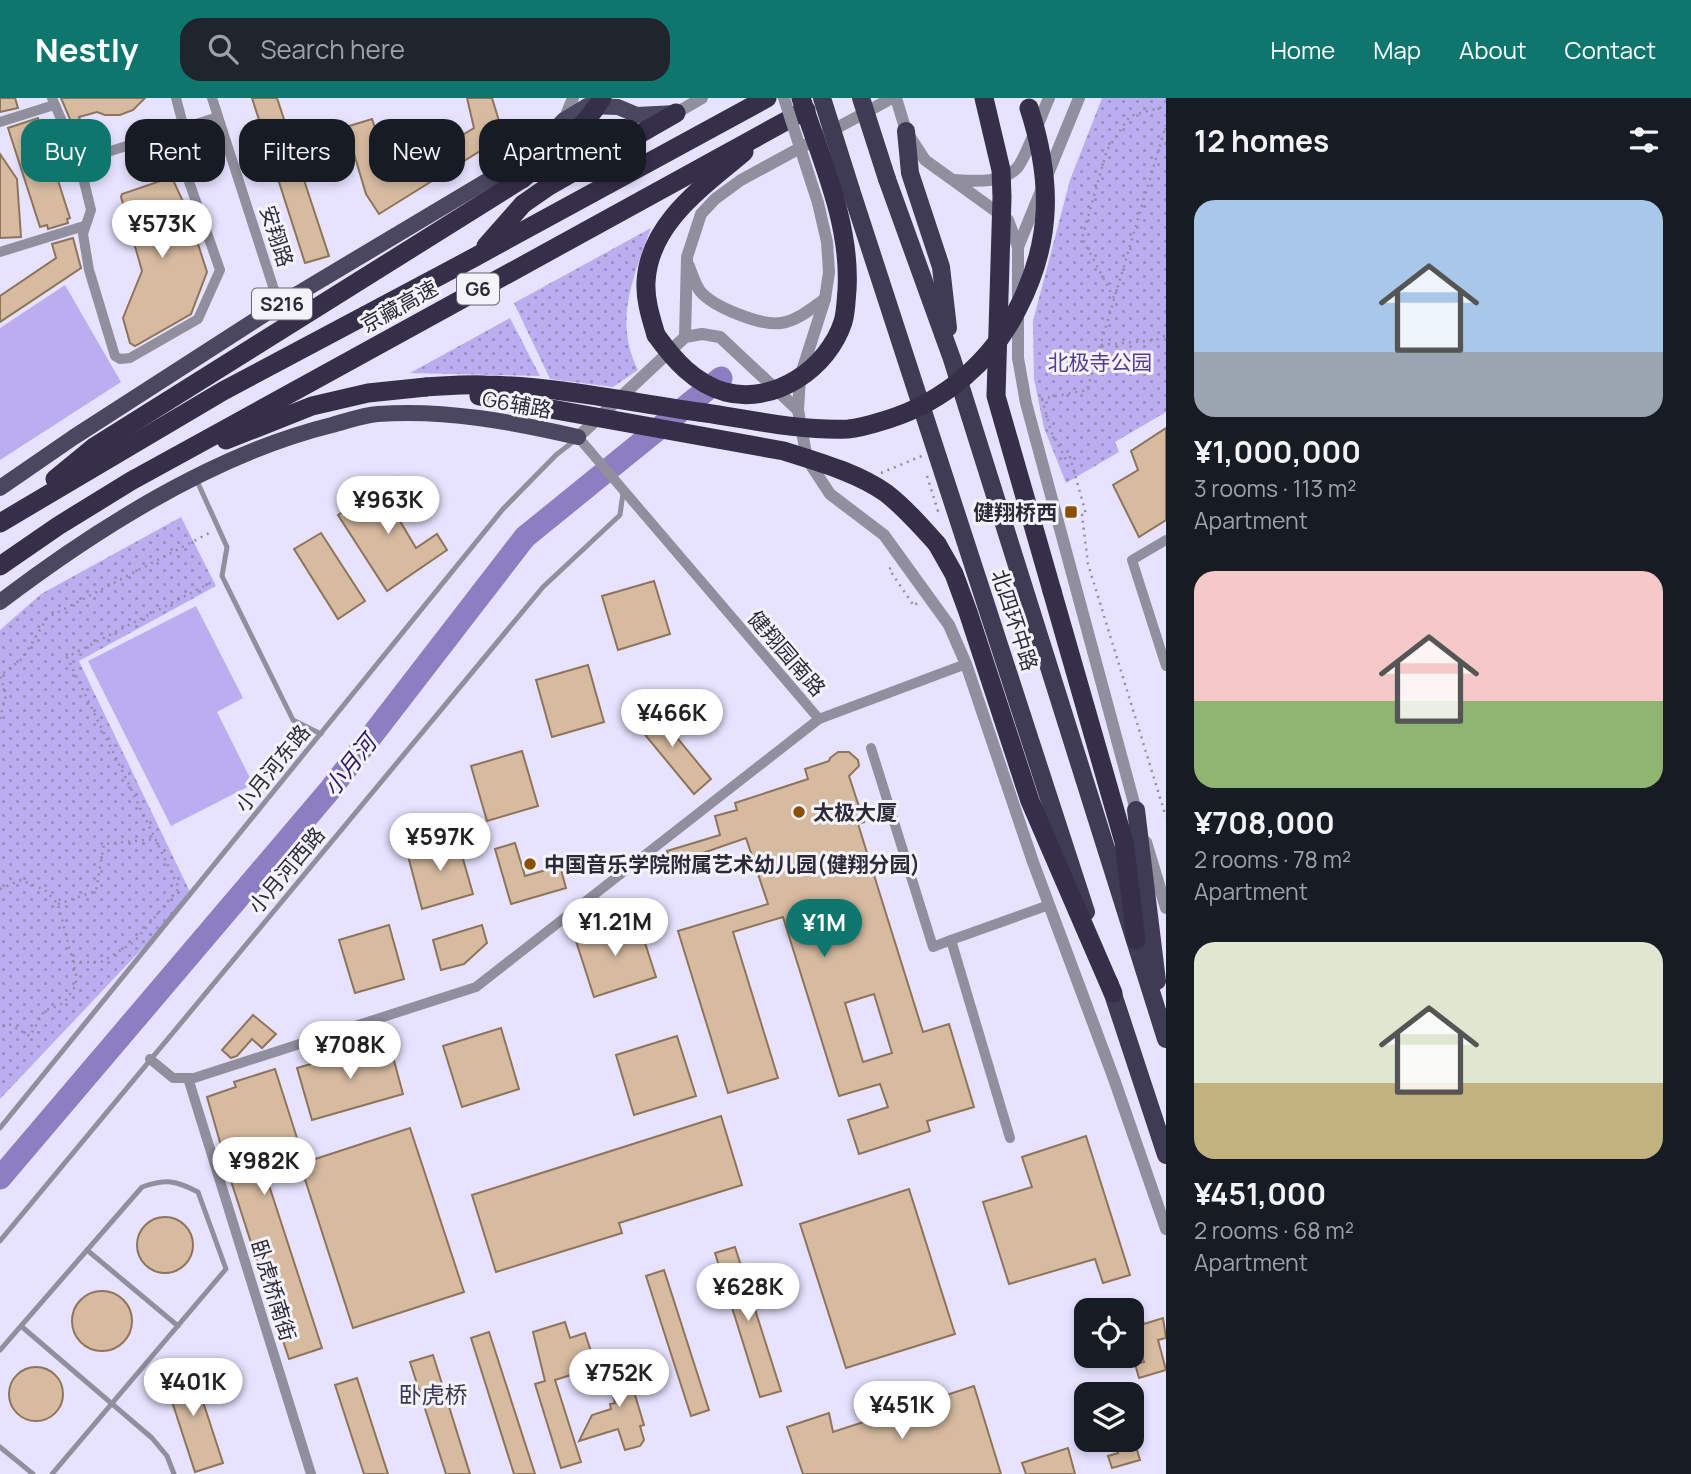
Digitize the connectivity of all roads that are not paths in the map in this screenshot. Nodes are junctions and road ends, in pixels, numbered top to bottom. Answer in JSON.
{"nodes":[{"id":1,"x":176,"y":98,"type":"edge"},
{"id":2,"x":212,"y":98,"type":"edge"},
{"id":3,"x":573,"y":98,"type":"edge"},
{"id":4,"x":702,"y":98,"type":"edge"},
{"id":5,"x":767,"y":98,"type":"edge"},
{"id":6,"x":784,"y":98,"type":"edge"},
{"id":7,"x":802,"y":98,"type":"edge"},
{"id":8,"x":825,"y":98,"type":"edge"},
{"id":9,"x":861,"y":98,"type":"edge"},
{"id":10,"x":894,"y":98,"type":"edge"},
{"id":11,"x":984,"y":98,"type":"edge"},
{"id":12,"x":1025,"y":98,"type":"edge"},
{"id":13,"x":1049,"y":98,"type":"edge"},
{"id":14,"x":1079,"y":98,"type":"edge"},
{"id":15,"x":53,"y":101,"type":"edge"},
{"id":16,"x":611,"y":101,"type":"edge"},
{"id":17,"x":676,"y":113,"type":"junction"},
{"id":18,"x":218,"y":117,"type":"junction"},
{"id":19,"x":61,"y":119,"type":"edge"},
{"id":20,"x":182,"y":119,"type":"edge"},
{"id":21,"x":212,"y":119,"type":"edge"},
{"id":22,"x":564,"y":119,"type":"edge"},
{"id":23,"x":566,"y":119,"type":"edge"},
{"id":24,"x":0,"y":122,"type":"edge"},
{"id":25,"x":775,"y":126,"type":"junction"},
{"id":26,"x":906,"y":131,"type":"junction"},
{"id":27,"x":953,"y":180,"type":"junction"},
{"id":28,"x":84,"y":182,"type":"edge"},
{"id":29,"x":189,"y":182,"type":"edge"},
{"id":30,"x":485,"y":182,"type":"edge"},
{"id":31,"x":84,"y":226,"type":"junction"},
{"id":32,"x":1018,"y":247,"type":"junction"},
{"id":33,"x":0,"y":252,"type":"edge"},
{"id":34,"x":475,"y":257,"type":"junction"},
{"id":35,"x":687,"y":257,"type":"junction"},
{"id":36,"x":825,"y":299,"type":"junction"},
{"id":37,"x":279,"y":305,"type":"junction"},
{"id":38,"x":685,"y":338,"type":"junction"},
{"id":39,"x":952,"y":359,"type":"junction"},
{"id":40,"x":426,"y":387,"type":"junction"},
{"id":41,"x":798,"y":410,"type":"junction"},
{"id":42,"x":578,"y":437,"type":"junction"},
{"id":43,"x":195,"y":478,"type":"junction"},
{"id":44,"x":131,"y":481,"type":"junction"},
{"id":45,"x":0,"y":488,"type":"edge"},
{"id":46,"x":623,"y":492,"type":"junction"},
{"id":47,"x":5,"y":520,"type":"edge"},
{"id":48,"x":58,"y":526,"type":"junction"},
{"id":49,"x":1166,"y":540,"type":"edge"},
{"id":50,"x":0,"y":566,"type":"edge"},
{"id":51,"x":0,"y":577,"type":"edge"},
{"id":52,"x":0,"y":602,"type":"edge"},
{"id":53,"x":966,"y":664,"type":"junction"},
{"id":54,"x":1166,"y":666,"type":"edge"},
{"id":55,"x":819,"y":719,"type":"junction"},
{"id":56,"x":321,"y":734,"type":"junction"},
{"id":57,"x":870,"y":748,"type":"dead end"},
{"id":58,"x":1136,"y":810,"type":"junction"},
{"id":59,"x":1049,"y":905,"type":"junction"},
{"id":60,"x":1166,"y":908,"type":"edge"},
{"id":61,"x":951,"y":940,"type":"junction"},
{"id":62,"x":1136,"y":940,"type":"junction"},
{"id":63,"x":1113,"y":993,"type":"junction"},
{"id":64,"x":1165,"y":1034,"type":"edge"},
{"id":65,"x":150,"y":1059,"type":"junction"},
{"id":66,"x":188,"y":1078,"type":"junction"},
{"id":67,"x":0,"y":1128,"type":"edge"},
{"id":68,"x":1010,"y":1138,"type":"dead end"},
{"id":69,"x":1166,"y":1156,"type":"edge"},
{"id":70,"x":1166,"y":1229,"type":"edge"},
{"id":71,"x":0,"y":1241,"type":"edge"},
{"id":72,"x":88,"y":1250,"type":"junction"},
{"id":73,"x":21,"y":1326,"type":"junction"},
{"id":74,"x":178,"y":1326,"type":"junction"},
{"id":75,"x":0,"y":1350,"type":"edge"},
{"id":76,"x":111,"y":1404,"type":"junction"},
{"id":77,"x":0,"y":1447,"type":"edge"},
{"id":78,"x":33,"y":1474,"type":"edge"},
{"id":79,"x":52,"y":1474,"type":"edge"},
{"id":80,"x":174,"y":1474,"type":"edge"},
{"id":81,"x":311,"y":1474,"type":"edge"}],
"edges":[{"from":1,"to":20,"type":"street"},
{"from":2,"to":18,"type":"street","name":"安翔路"},
{"from":3,"to":22,"type":"street"},
{"from":4,"to":17,"type":"street"},
{"from":5,"to":34,"type":"highway","name":"京藏高速","number":"G6"},
{"from":6,"to":36,"type":"street","bridge":true},
{"from":7,"to":25,"type":"highway","bridge":true},
{"from":8,"to":25,"type":"highway","name":"京藏高速","number":"G6"},
{"from":8,"to":63,"type":"highway","name":"北四环中路","bridge":true},
{"from":9,"to":39,"type":"highway","name":"北四环中路","bridge":true},
{"from":10,"to":26,"type":"street"},
{"from":10,"to":35,"type":"street"},
{"from":11,"to":62,"type":"highway","bridge":true},
{"from":12,"to":40,"type":"highway","bridge":true},
{"from":13,"to":27,"type":"street"},
{"from":14,"to":32,"type":"street"},
{"from":15,"to":19,"type":"street"},
{"from":15,"to":24,"type":"street"},
{"from":16,"to":17,"type":"main road","number":"S216"},
{"from":16,"to":23,"type":"main road","number":"S216"},
{"from":16,"to":47,"type":"highway","bridge":true},
{"from":17,"to":34,"type":"highway"},
{"from":18,"to":21,"type":"street"},
{"from":18,"to":37,"type":"street","name":"安翔路"},
{"from":25,"to":44,"type":"highway","name":"京藏高速","number":"G6"},
{"from":26,"to":27,"type":"street"},
{"from":26,"to":39,"type":"highway"},
{"from":27,"to":32,"type":"street"},
{"from":28,"to":31,"type":"street"},
{"from":29,"to":31,"type":"street"},
{"from":30,"to":37,"type":"main road","number":"S216"},
{"from":31,"to":33,"type":"street"},
{"from":32,"to":58,"type":"street"},
{"from":34,"to":47,"type":"highway","name":"京藏高速","number":"G6"},
{"from":35,"to":36,"type":"street"},
{"from":35,"to":38,"type":"street"},
{"from":36,"to":41,"type":"street"},
{"from":37,"to":45,"type":"main road","number":"S216"},
{"from":38,"to":41,"type":"street"},
{"from":38,"to":42,"type":"street"},
{"from":39,"to":62,"type":"highway","name":"北四环中路"},
{"from":40,"to":44,"type":"highway"},
{"from":40,"to":63,"type":"highway","bridge":true},
{"from":41,"to":53,"type":"street"},
{"from":42,"to":43,"type":"main road","name":"G6辅路"},
{"from":42,"to":46,"type":"street","name":"健翔园南路"},
{"from":42,"to":56,"type":"lane","name":"小月河东路"},
{"from":43,"to":52,"type":"main road","name":"G6辅路"},
{"from":43,"to":56,"type":"lane"},
{"from":44,"to":48,"type":"highway","name":"京藏高速","number":"G6"},
{"from":46,"to":55,"type":"street","name":"健翔园南路"},
{"from":46,"to":65,"type":"lane","name":"小月河西路"},
{"from":48,"to":50,"type":"highway","name":"京藏高速","number":"G6"},
{"from":48,"to":51,"type":"highway"},
{"from":49,"to":54,"type":"street"},
{"from":53,"to":55,"type":"street","name":"健翔园南路"},
{"from":53,"to":59,"type":"street"},
{"from":55,"to":66,"type":"street"},
{"from":56,"to":67,"type":"lane","name":"小月河东路"},
{"from":57,"to":61,"type":"street"},
{"from":58,"to":60,"type":"street"},
{"from":58,"to":64,"type":"highway"},
{"from":59,"to":61,"type":"street"},
{"from":59,"to":70,"type":"street"},
{"from":61,"to":68,"type":"street"},
{"from":62,"to":64,"type":"highway","name":"北四环中路"},
{"from":63,"to":69,"type":"highway","name":"北四环中路"},
{"from":65,"to":66,"type":"street"},
{"from":65,"to":71,"type":"lane","name":"小月河西路"},
{"from":66,"to":81,"type":"street","name":"卧虎桥南街"},
{"from":72,"to":73,"type":"lane"},
{"from":72,"to":74,"type":"lane"},
{"from":72,"to":74,"type":"lane"},
{"from":73,"to":75,"type":"lane"},
{"from":73,"to":76,"type":"lane"},
{"from":74,"to":76,"type":"lane"},
{"from":76,"to":79,"type":"lane"},
{"from":76,"to":80,"type":"lane"},
{"from":77,"to":78,"type":"lane"}]}
